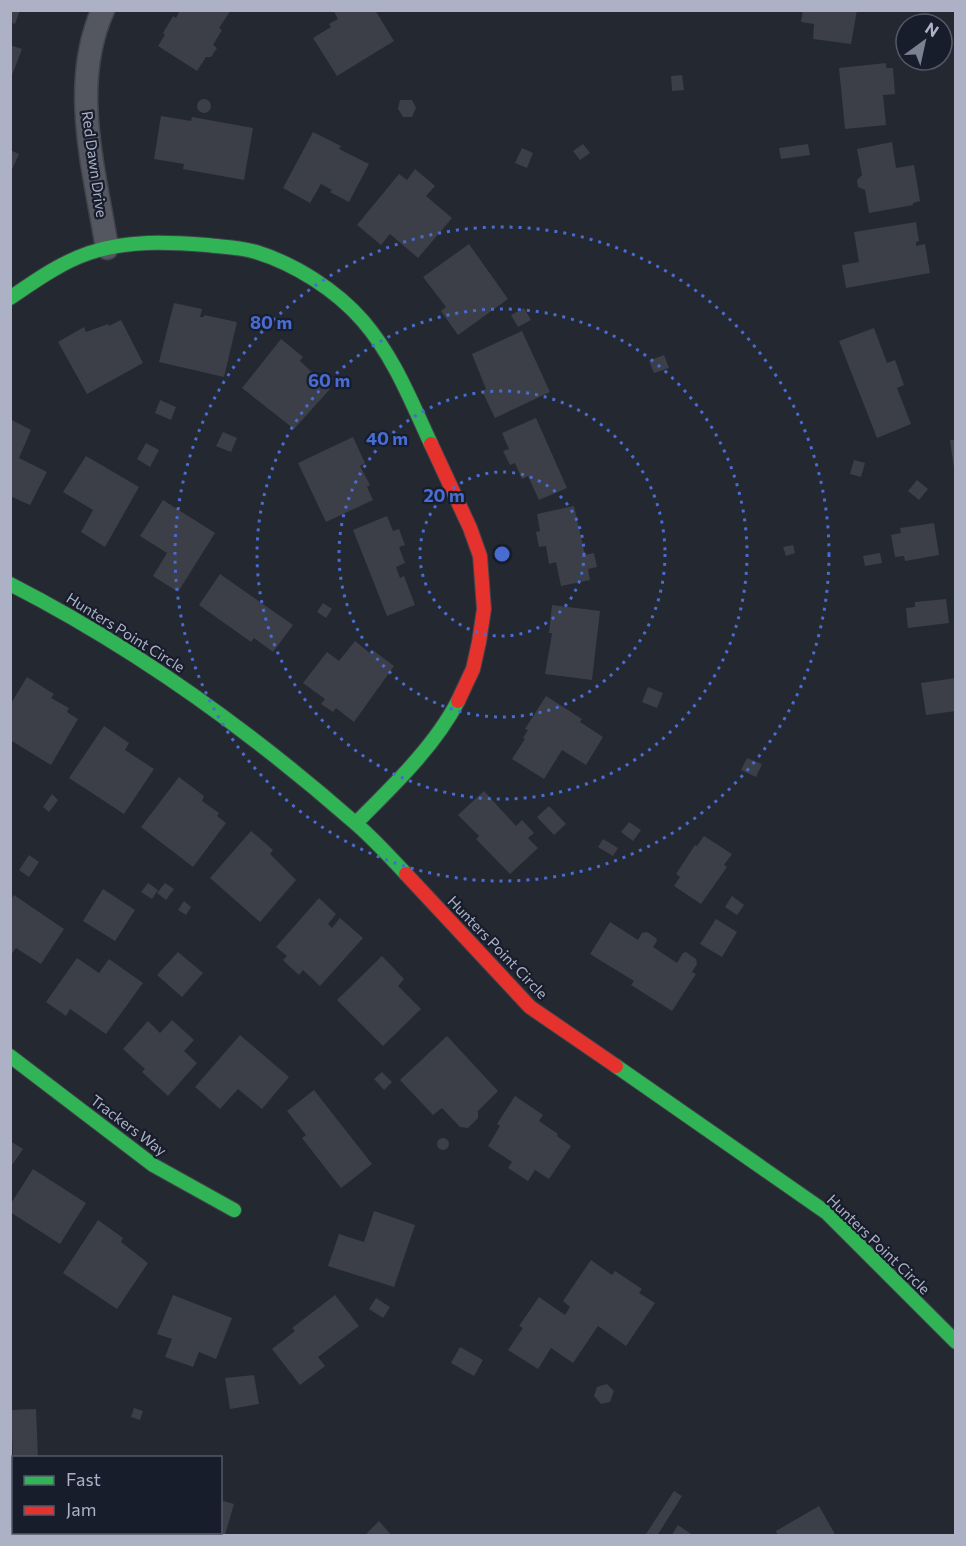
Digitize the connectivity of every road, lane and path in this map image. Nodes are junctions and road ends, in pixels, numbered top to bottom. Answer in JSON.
{"nodes":[{"id":1,"x":103,"y":10,"type":"edge"},
{"id":2,"x":107,"y":248,"type":"junction"},
{"id":3,"x":10,"y":298,"type":"edge"},
{"id":4,"x":10,"y":584,"type":"edge"},
{"id":5,"x":356,"y":823,"type":"junction"},
{"id":6,"x":10,"y":1056,"type":"edge"},
{"id":7,"x":234,"y":1210,"type":"dead end"},
{"id":8,"x":956,"y":1342,"type":"edge"}],
"edges":[{"from":1,"to":2,"type":"street","name":"Red Dawn Drive"},
{"from":2,"to":3,"type":"street"},
{"from":2,"to":5,"type":"street"},
{"from":4,"to":5,"type":"street","name":"Hunters Point Circle"},
{"from":5,"to":8,"type":"street","name":"Hunters Point Circle"},
{"from":6,"to":7,"type":"street","name":"Trackers Way"}]}
